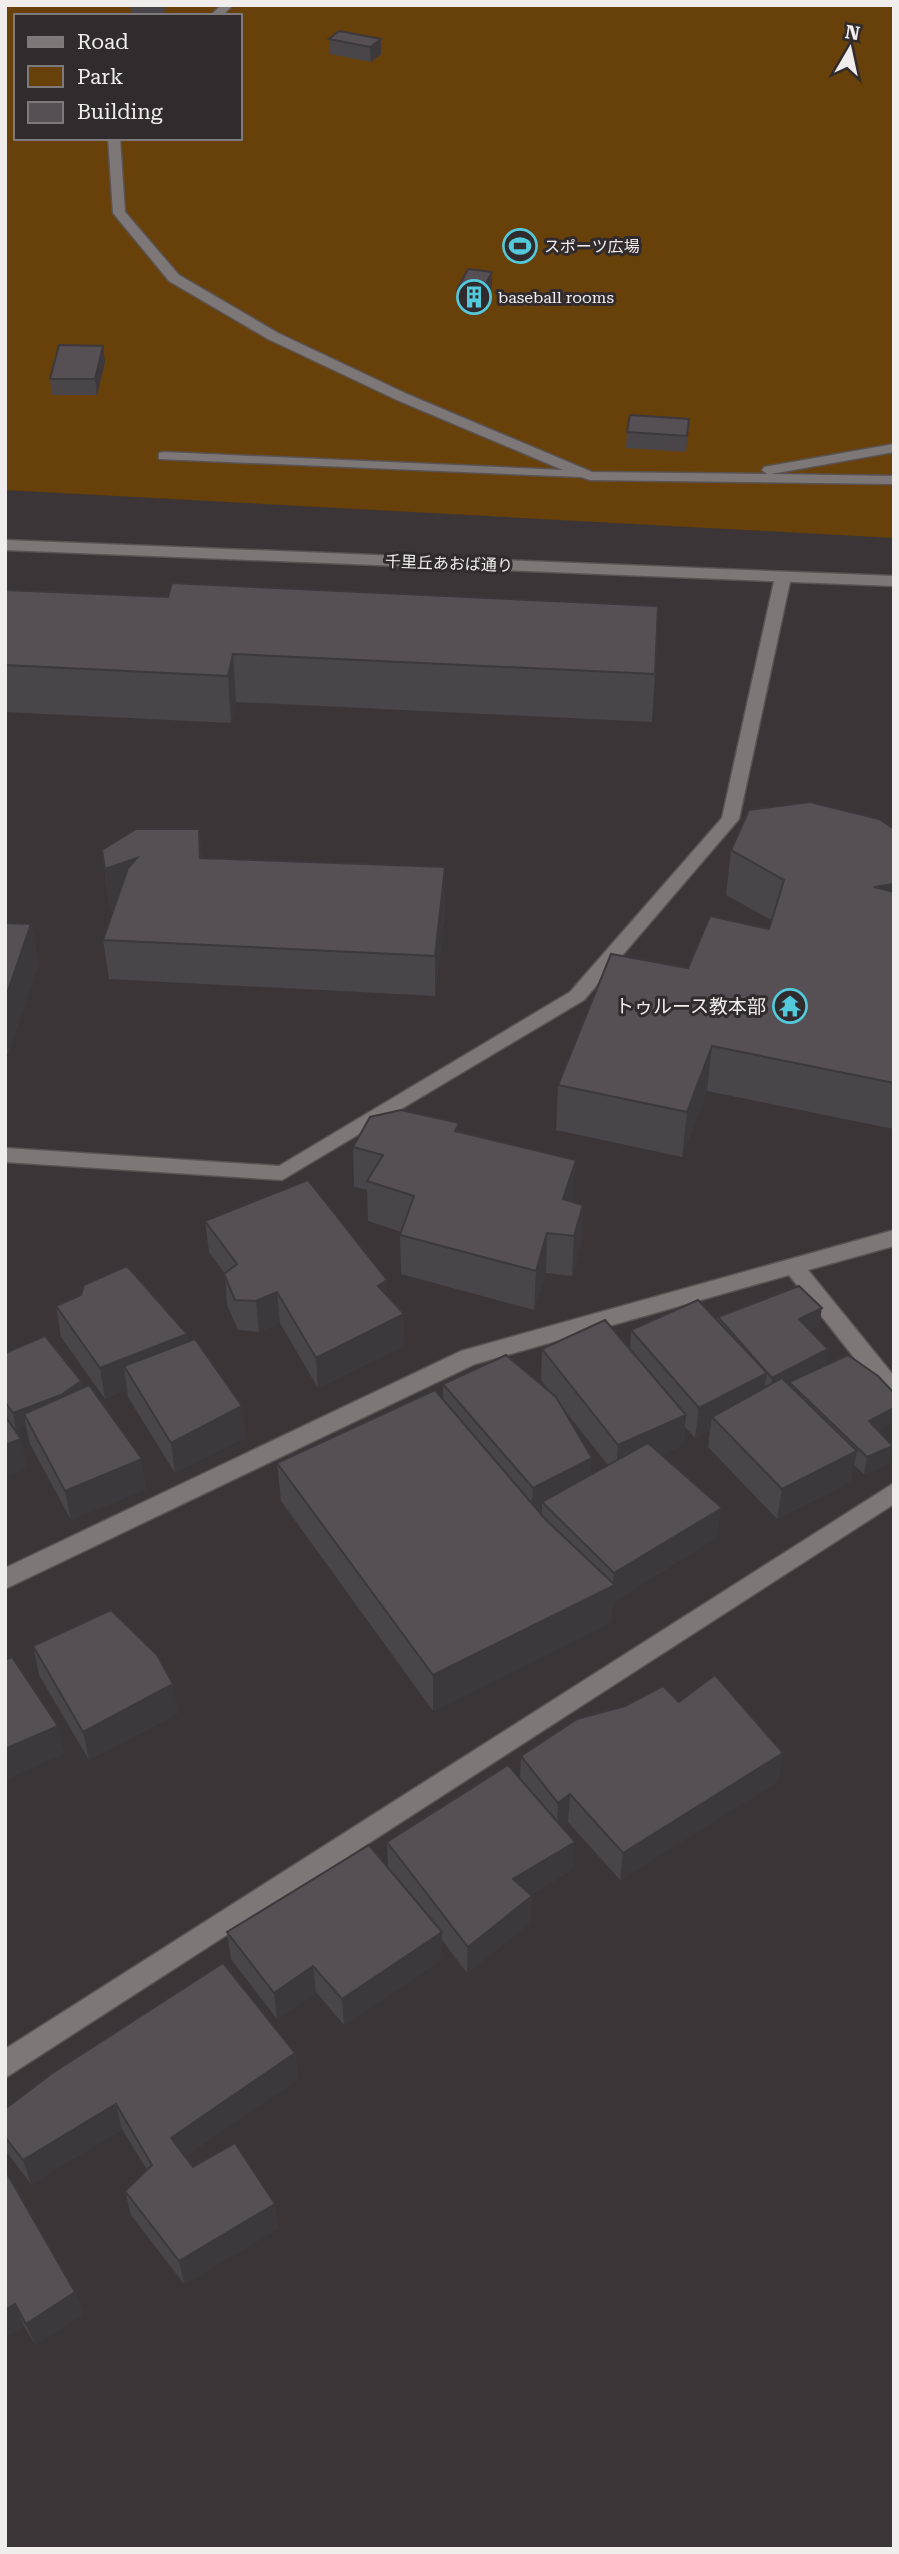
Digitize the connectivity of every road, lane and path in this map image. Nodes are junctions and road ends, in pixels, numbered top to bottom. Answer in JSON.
{"nodes":[{"id":1,"x":114,"y":140,"type":"edge"},
{"id":2,"x":894,"y":448,"type":"edge"},
{"id":3,"x":164,"y":456,"type":"dead end"},
{"id":4,"x":590,"y":476,"type":"junction"},
{"id":5,"x":719,"y":480,"type":"junction"},
{"id":6,"x":894,"y":480,"type":"edge"},
{"id":7,"x":5,"y":545,"type":"edge"},
{"id":8,"x":783,"y":577,"type":"junction"},
{"id":9,"x":894,"y":581,"type":"edge"},
{"id":10,"x":5,"y":1155,"type":"edge"},
{"id":11,"x":894,"y":1238,"type":"edge"},
{"id":12,"x":793,"y":1266,"type":"junction"},
{"id":13,"x":894,"y":1391,"type":"edge"},
{"id":14,"x":894,"y":1492,"type":"edge"},
{"id":15,"x":5,"y":1579,"type":"edge"},
{"id":16,"x":5,"y":2065,"type":"edge"}],
"edges":[{"from":1,"to":4,"type":"street"},
{"from":2,"to":5,"type":"street"},
{"from":3,"to":4,"type":"street"},
{"from":4,"to":5,"type":"street"},
{"from":5,"to":6,"type":"street"},
{"from":7,"to":8,"type":"street","name":"千里丘あおば通り"},
{"from":8,"to":9,"type":"street","name":"千里丘あおば通り"},
{"from":8,"to":10,"type":"street"},
{"from":11,"to":12,"type":"street"},
{"from":12,"to":13,"type":"street"},
{"from":12,"to":15,"type":"street"},
{"from":14,"to":16,"type":"street"}]}
